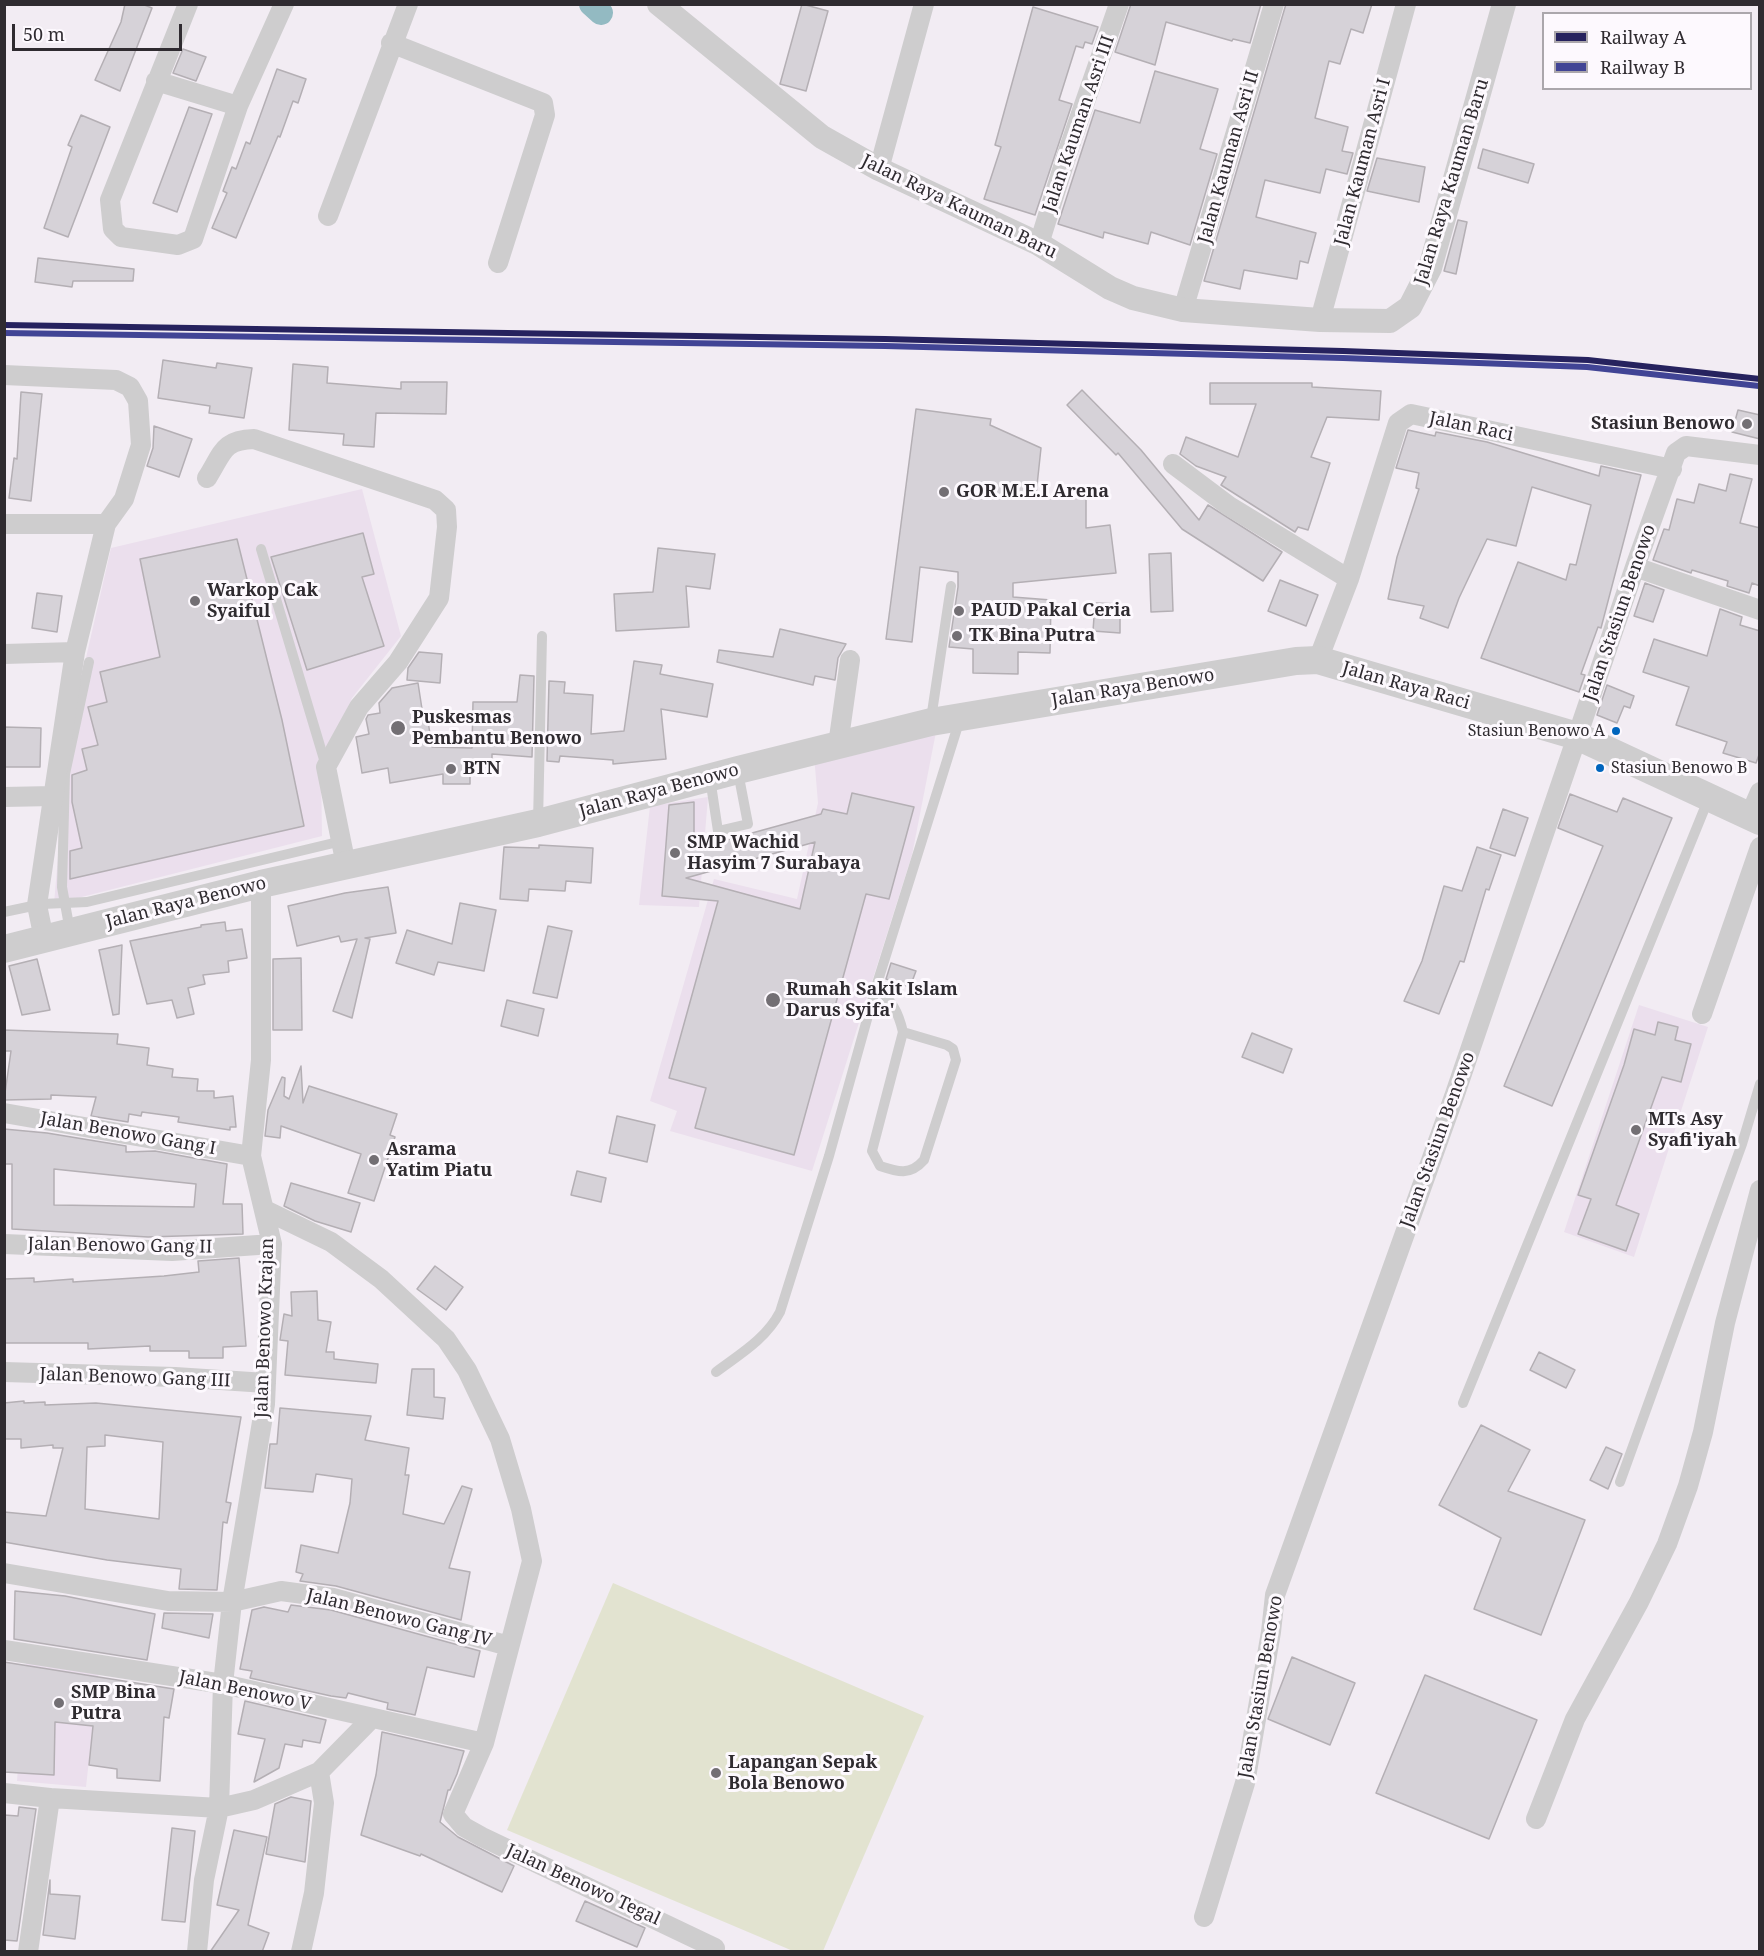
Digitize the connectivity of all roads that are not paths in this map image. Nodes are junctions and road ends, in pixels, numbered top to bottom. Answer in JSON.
{"nodes":[{"id":1,"x":188,"y":4,"type":"edge"},
{"id":2,"x":284,"y":4,"type":"edge"},
{"id":3,"x":408,"y":4,"type":"edge"},
{"id":4,"x":659,"y":4,"type":"edge"},
{"id":5,"x":924,"y":4,"type":"edge"},
{"id":6,"x":1119,"y":4,"type":"edge"},
{"id":7,"x":1274,"y":4,"type":"edge"},
{"id":8,"x":1406,"y":4,"type":"edge"},
{"id":9,"x":1503,"y":4,"type":"edge"},
{"id":10,"x":392,"y":43,"type":"junction"},
{"id":11,"x":156,"y":81,"type":"junction"},
{"id":12,"x":238,"y":106,"type":"junction"},
{"id":13,"x":879,"y":168,"type":"junction"},
{"id":14,"x":328,"y":216,"type":"dead end"},
{"id":15,"x":1039,"y":244,"type":"junction"},
{"id":16,"x":498,"y":263,"type":"dead end"},
{"id":17,"x":1184,"y":310,"type":"junction"},
{"id":18,"x":1320,"y":320,"type":"junction"},
{"id":19,"x":4,"y":375,"type":"edge"},
{"id":20,"x":1760,"y":455,"type":"edge"},
{"id":21,"x":1173,"y":464,"type":"dead end"},
{"id":22,"x":1672,"y":469,"type":"junction"},
{"id":23,"x":207,"y":478,"type":"dead end"},
{"id":24,"x":4,"y":524,"type":"edge"},
{"id":25,"x":106,"y":524,"type":"junction"},
{"id":26,"x":261,"y":549,"type":"dead end"},
{"id":27,"x":1635,"y":567,"type":"junction"},
{"id":28,"x":1349,"y":579,"type":"junction"},
{"id":29,"x":951,"y":586,"type":"dead end"},
{"id":30,"x":1760,"y":610,"type":"edge"},
{"id":31,"x":542,"y":636,"type":"dead end"},
{"id":32,"x":4,"y":654,"type":"edge"},
{"id":33,"x":82,"y":657,"type":"junction"},
{"id":34,"x":850,"y":660,"type":"dead end"},
{"id":35,"x":1318,"y":660,"type":"junction"},
{"id":36,"x":961,"y":716,"type":"junction"},
{"id":37,"x":931,"y":722,"type":"junction"},
{"id":38,"x":1577,"y":736,"type":"junction"},
{"id":39,"x":838,"y":746,"type":"junction"},
{"id":40,"x":326,"y":767,"type":"junction"},
{"id":41,"x":738,"y":770,"type":"junction"},
{"id":42,"x":710,"y":777,"type":"junction"},
{"id":43,"x":53,"y":796,"type":"junction"},
{"id":44,"x":1709,"y":796,"type":"junction"},
{"id":45,"x":4,"y":797,"type":"edge"},
{"id":46,"x":1756,"y":809,"type":"edge"},
{"id":47,"x":538,"y":823,"type":"junction"},
{"id":48,"x":1760,"y":847,"type":"edge"},
{"id":49,"x":344,"y":853,"type":"junction"},
{"id":50,"x":261,"y":884,"type":"junction"},
{"id":51,"x":40,"y":904,"type":"junction"},
{"id":52,"x":62,"y":904,"type":"junction"},
{"id":53,"x":4,"y":912,"type":"edge"},
{"id":54,"x":57,"y":935,"type":"junction"},
{"id":55,"x":4,"y":949,"type":"edge"},
{"id":56,"x":876,"y":987,"type":"junction"},
{"id":57,"x":1702,"y":1014,"type":"dead end"},
{"id":58,"x":903,"y":1032,"type":"junction"},
{"id":59,"x":1760,"y":1084,"type":"edge"},
{"id":60,"x":4,"y":1113,"type":"edge"},
{"id":61,"x":251,"y":1156,"type":"junction"},
{"id":62,"x":1760,"y":1190,"type":"edge"},
{"id":63,"x":265,"y":1210,"type":"junction"},
{"id":64,"x":4,"y":1244,"type":"edge"},
{"id":65,"x":272,"y":1244,"type":"junction"},
{"id":66,"x":4,"y":1372,"type":"edge"},
{"id":67,"x":716,"y":1372,"type":"dead end"},
{"id":68,"x":266,"y":1383,"type":"junction"},
{"id":69,"x":1463,"y":1403,"type":"dead end"},
{"id":70,"x":1620,"y":1482,"type":"dead end"},
{"id":71,"x":4,"y":1573,"type":"edge"},
{"id":72,"x":232,"y":1602,"type":"junction"},
{"id":73,"x":509,"y":1646,"type":"junction"},
{"id":74,"x":4,"y":1650,"type":"edge"},
{"id":75,"x":223,"y":1684,"type":"junction"},
{"id":76,"x":372,"y":1718,"type":"junction"},
{"id":77,"x":484,"y":1743,"type":"junction"},
{"id":78,"x":319,"y":1772,"type":"junction"},
{"id":79,"x":4,"y":1793,"type":"edge"},
{"id":80,"x":50,"y":1798,"type":"junction"},
{"id":81,"x":219,"y":1808,"type":"junction"},
{"id":82,"x":1536,"y":1819,"type":"dead end"},
{"id":83,"x":1204,"y":1917,"type":"dead end"},
{"id":84,"x":28,"y":1952,"type":"edge"},
{"id":85,"x":197,"y":1952,"type":"edge"},
{"id":86,"x":301,"y":1952,"type":"edge"},
{"id":87,"x":713,"y":1952,"type":"edge"}],
"edges":[{"from":1,"to":11,"type":"street"},
{"from":2,"to":12,"type":"street"},
{"from":3,"to":10,"type":"street"},
{"from":4,"to":13,"type":"street","name":"Jalan Raya Kauman Baru"},
{"from":5,"to":13,"type":"street"},
{"from":6,"to":15,"type":"street","name":"Jalan Kauman Asri III"},
{"from":7,"to":17,"type":"street","name":"Jalan Kauman Asri II"},
{"from":8,"to":18,"type":"street","name":"Jalan Kauman Asri I"},
{"from":9,"to":18,"type":"street","name":"Jalan Raya Kauman Baru"},
{"from":10,"to":14,"type":"street"},
{"from":10,"to":16,"type":"street"},
{"from":11,"to":12,"type":"street"},
{"from":11,"to":12,"type":"street"},
{"from":13,"to":15,"type":"street","name":"Jalan Raya Kauman Baru"},
{"from":15,"to":17,"type":"street","name":"Jalan Raya Kauman Baru"},
{"from":17,"to":18,"type":"street","name":"Jalan Raya Kauman Baru"},
{"from":19,"to":25,"type":"street"},
{"from":20,"to":22,"type":"street","name":"Jalan Stasiun Benowo"},
{"from":21,"to":28,"type":"street"},
{"from":22,"to":27,"type":"street","name":"Jalan Stasiun Benowo"},
{"from":22,"to":28,"type":"street","name":"Jalan Raci"},
{"from":23,"to":40,"type":"street"},
{"from":24,"to":25,"type":"street"},
{"from":25,"to":33,"type":"street"},
{"from":26,"to":40,"type":"lane"},
{"from":27,"to":30,"type":"street"},
{"from":27,"to":38,"type":"street","name":"Jalan Stasiun Benowo"},
{"from":28,"to":35,"type":"street","name":"Jalan Raci"},
{"from":29,"to":37,"type":"lane"},
{"from":31,"to":47,"type":"lane"},
{"from":32,"to":33,"type":"street"},
{"from":33,"to":43,"type":"street"},
{"from":33,"to":52,"type":"lane"},
{"from":34,"to":39,"type":"street"},
{"from":35,"to":36,"type":"main road","name":"Jalan Raya Benowo"},
{"from":35,"to":38,"type":"main road","name":"Jalan Raya Raci"},
{"from":36,"to":37,"type":"main road","name":"Jalan Raya Benowo"},
{"from":36,"to":56,"type":"lane"},
{"from":37,"to":39,"type":"main road","name":"Jalan Raya Benowo"},
{"from":38,"to":44,"type":"main road","name":"Jalan Raya Raci"},
{"from":38,"to":83,"type":"street","name":"Jalan Stasiun Benowo"},
{"from":39,"to":41,"type":"main road","name":"Jalan Raya Benowo"},
{"from":40,"to":49,"type":"street"},
{"from":41,"to":42,"type":"main road","name":"Jalan Raya Benowo"},
{"from":41,"to":42,"type":"lane"},
{"from":42,"to":47,"type":"main road","name":"Jalan Raya Benowo"},
{"from":43,"to":45,"type":"street"},
{"from":43,"to":51,"type":"street"},
{"from":44,"to":46,"type":"main road","name":"Jalan Raya Raci"},
{"from":44,"to":69,"type":"lane"},
{"from":47,"to":49,"type":"main road","name":"Jalan Raya Benowo"},
{"from":48,"to":57,"type":"street"},
{"from":49,"to":50,"type":"main road","name":"Jalan Raya Benowo"},
{"from":49,"to":52,"type":"lane"},
{"from":50,"to":54,"type":"main road","name":"Jalan Raya Benowo"},
{"from":50,"to":61,"type":"street","name":"Jalan Benowo Krajan"},
{"from":51,"to":52,"type":"lane"},
{"from":51,"to":53,"type":"lane"},
{"from":51,"to":54,"type":"street"},
{"from":52,"to":54,"type":"lane"},
{"from":54,"to":55,"type":"main road","name":"Jalan Raya Benowo"},
{"from":56,"to":58,"type":"lane"},
{"from":56,"to":67,"type":"lane"},
{"from":58,"to":58,"type":"lane"},
{"from":59,"to":70,"type":"lane"},
{"from":60,"to":61,"type":"street","name":"Jalan Benowo Gang I"},
{"from":61,"to":63,"type":"street","name":"Jalan Benowo Krajan"},
{"from":62,"to":82,"type":"street"},
{"from":63,"to":65,"type":"street","name":"Jalan Benowo Krajan"},
{"from":63,"to":73,"type":"street"},
{"from":64,"to":65,"type":"street","name":"Jalan Benowo Gang II"},
{"from":65,"to":68,"type":"street","name":"Jalan Benowo Krajan"},
{"from":66,"to":68,"type":"street","name":"Jalan Benowo Gang III"},
{"from":68,"to":72,"type":"street","name":"Jalan Benowo Krajan"},
{"from":71,"to":72,"type":"street","name":"Jalan Benowo Gang IV"},
{"from":72,"to":73,"type":"street","name":"Jalan Benowo Gang IV"},
{"from":72,"to":75,"type":"street","name":"Jalan Benowo Krajan"},
{"from":73,"to":77,"type":"street"},
{"from":74,"to":75,"type":"street","name":"Jalan Benowo V"},
{"from":75,"to":76,"type":"street","name":"Jalan Benowo V"},
{"from":75,"to":81,"type":"street","name":"Jalan Benowo Krajan"},
{"from":76,"to":77,"type":"street","name":"Jalan Benowo V"},
{"from":76,"to":78,"type":"street"},
{"from":77,"to":87,"type":"street","name":"Jalan Benowo Tegal"},
{"from":78,"to":81,"type":"street"},
{"from":78,"to":86,"type":"street"},
{"from":79,"to":80,"type":"street"},
{"from":80,"to":81,"type":"street"},
{"from":80,"to":84,"type":"street"},
{"from":81,"to":85,"type":"street","name":"Jalan Benowo Krajan"}]}
